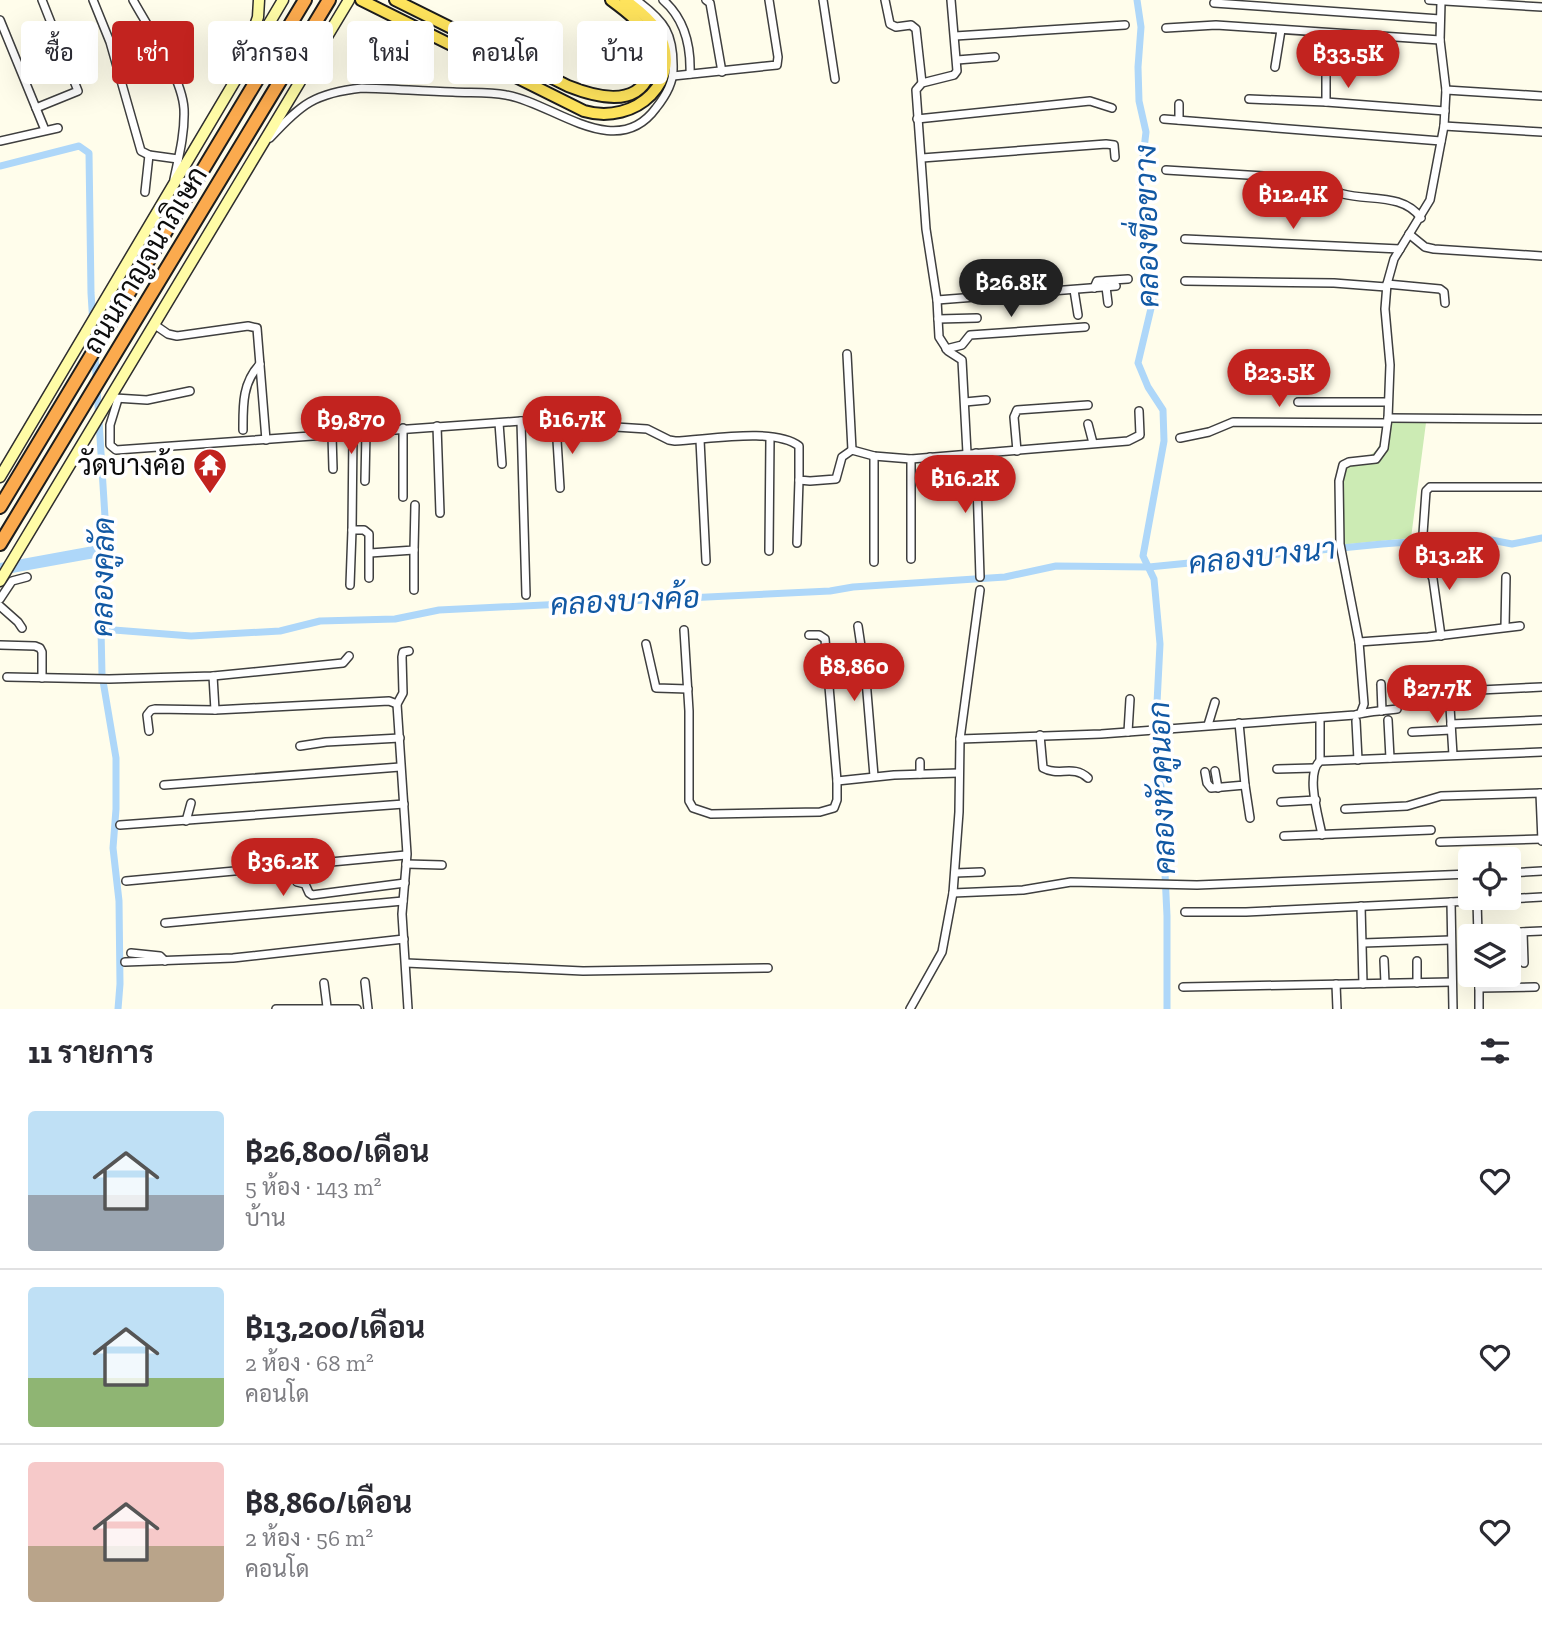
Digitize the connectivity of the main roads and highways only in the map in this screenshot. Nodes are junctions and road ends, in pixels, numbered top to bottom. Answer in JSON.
{"nodes":[{"id":1,"x":259,"y":0,"type":"edge"},
{"id":2,"x":283,"y":0,"type":"edge"},
{"id":3,"x":305,"y":0,"type":"edge"},
{"id":4,"x":329,"y":0,"type":"edge"},
{"id":5,"x":349,"y":0,"type":"edge"},
{"id":6,"x":361,"y":0,"type":"edge"},
{"id":7,"x":396,"y":0,"type":"edge"},
{"id":8,"x":611,"y":0,"type":"edge"},
{"id":9,"x":625,"y":0,"type":"edge"},
{"id":10,"x":256,"y":21,"type":"edge"},
{"id":11,"x":270,"y":21,"type":"edge"},
{"id":12,"x":232,"y":84,"type":"edge"},
{"id":13,"x":23,"y":468,"type":"junction"},
{"id":14,"x":0,"y":477,"type":"edge"},
{"id":15,"x":0,"y":490,"type":"edge"},
{"id":16,"x":0,"y":507,"type":"edge"},
{"id":17,"x":0,"y":544,"type":"edge"},
{"id":18,"x":0,"y":581,"type":"edge"}],
"edges":[{"from":1,"to":10,"type":"main road"},
{"from":2,"to":11,"type":"main road"},
{"from":3,"to":13,"type":"highway","name":"ถนนกาญจนาภิเษก"},
{"from":4,"to":17,"type":"highway","name":"ถนนกาญจนาภิเษก"},
{"from":5,"to":18,"type":"main road"},
{"from":6,"to":9,"type":"main road"},
{"from":7,"to":8,"type":"main road"},
{"from":12,"to":14,"type":"main road"},
{"from":13,"to":15,"type":"highway"},
{"from":13,"to":16,"type":"highway","name":"ถนนกาญจนาภิเษก"}]}
